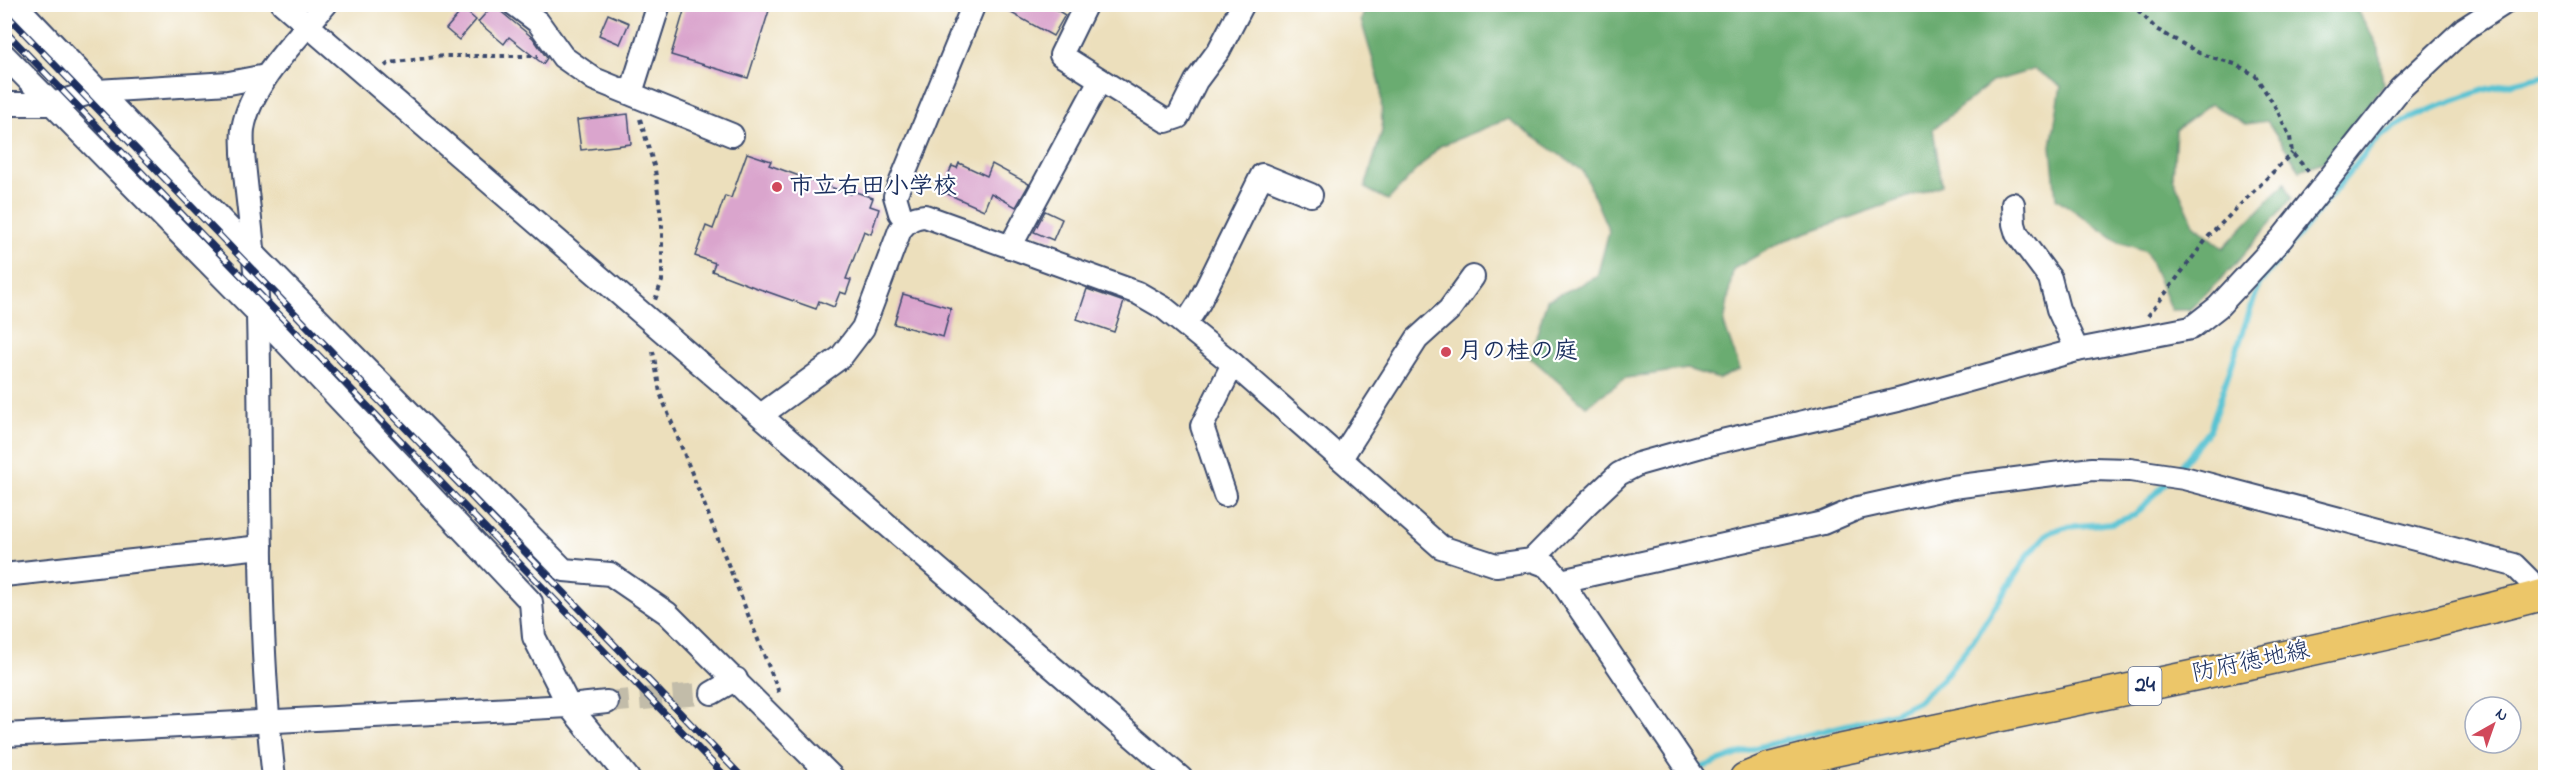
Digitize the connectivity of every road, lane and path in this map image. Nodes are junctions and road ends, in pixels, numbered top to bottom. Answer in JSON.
{"nodes":[{"id":1,"x":15,"y":4,"type":"edge"},
{"id":2,"x":283,"y":4,"type":"edge"},
{"id":3,"x":326,"y":4,"type":"edge"},
{"id":4,"x":514,"y":4,"type":"edge"},
{"id":5,"x":659,"y":4,"type":"edge"},
{"id":6,"x":974,"y":4,"type":"edge"},
{"id":7,"x":1086,"y":4,"type":"edge"},
{"id":8,"x":1243,"y":4,"type":"edge"},
{"id":9,"x":2132,"y":4,"type":"edge"},
{"id":10,"x":2503,"y":4,"type":"edge"},
{"id":11,"x":308,"y":26,"type":"junction"},
{"id":12,"x":4,"y":55,"type":"edge"},
{"id":13,"x":563,"y":57,"type":"junction"},
{"id":14,"x":266,"y":76,"type":"junction"},
{"id":15,"x":373,"y":80,"type":"junction"},
{"id":16,"x":1100,"y":80,"type":"junction"},
{"id":17,"x":97,"y":91,"type":"junction"},
{"id":18,"x":632,"y":93,"type":"junction"},
{"id":19,"x":4,"y":104,"type":"edge"},
{"id":20,"x":52,"y":104,"type":"junction"},
{"id":21,"x":732,"y":135,"type":"dead end"},
{"id":22,"x":2292,"y":153,"type":"junction"},
{"id":23,"x":2322,"y":186,"type":"junction"},
{"id":24,"x":1311,"y":195,"type":"dead end"},
{"id":25,"x":2013,"y":204,"type":"dead end"},
{"id":26,"x":907,"y":221,"type":"junction"},
{"id":27,"x":1010,"y":247,"type":"junction"},
{"id":28,"x":253,"y":253,"type":"junction"},
{"id":29,"x":1473,"y":277,"type":"dead end"},
{"id":30,"x":258,"y":314,"type":"junction"},
{"id":31,"x":648,"y":318,"type":"junction"},
{"id":32,"x":1186,"y":323,"type":"junction"},
{"id":33,"x":2139,"y":338,"type":"junction"},
{"id":34,"x":2077,"y":350,"type":"junction"},
{"id":35,"x":1233,"y":364,"type":"junction"},
{"id":36,"x":761,"y":415,"type":"junction"},
{"id":37,"x":1341,"y":458,"type":"junction"},
{"id":38,"x":1225,"y":495,"type":"dead end"},
{"id":39,"x":261,"y":548,"type":"junction"},
{"id":40,"x":1532,"y":560,"type":"junction"},
{"id":41,"x":4,"y":575,"type":"edge"},
{"id":42,"x":1561,"y":581,"type":"junction"},
{"id":43,"x":2541,"y":596,"type":"edge"},
{"id":44,"x":736,"y":679,"type":"junction"},
{"id":45,"x":712,"y":693,"type":"tunnel mouth"},
{"id":46,"x":607,"y":702,"type":"tunnel mouth"},
{"id":47,"x":783,"y":702,"type":"dead end"},
{"id":48,"x":569,"y":706,"type":"junction"},
{"id":49,"x":268,"y":722,"type":"junction"},
{"id":50,"x":4,"y":735,"type":"edge"},
{"id":51,"x":274,"y":777,"type":"edge"},
{"id":52,"x":628,"y":777,"type":"edge"},
{"id":53,"x":833,"y":777,"type":"edge"},
{"id":54,"x":1181,"y":777,"type":"edge"},
{"id":55,"x":1694,"y":777,"type":"edge"},
{"id":56,"x":1745,"y":777,"type":"edge"}],
"edges":[{"from":1,"to":17,"type":"street"},
{"from":2,"to":11,"type":"street"},
{"from":3,"to":11,"type":"street"},
{"from":4,"to":13,"type":"street"},
{"from":5,"to":18,"type":"street"},
{"from":6,"to":26,"type":"street"},
{"from":7,"to":16,"type":"street"},
{"from":8,"to":16,"type":"street"},
{"from":9,"to":22,"type":"path"},
{"from":10,"to":23,"type":"street"},
{"from":11,"to":14,"type":"street"},
{"from":11,"to":15,"type":"street"},
{"from":12,"to":20,"type":"street"},
{"from":13,"to":15,"type":"path"},
{"from":13,"to":18,"type":"street"},
{"from":14,"to":17,"type":"street"},
{"from":14,"to":28,"type":"street"},
{"from":15,"to":31,"type":"street"},
{"from":16,"to":27,"type":"street"},
{"from":17,"to":20,"type":"street"},
{"from":17,"to":28,"type":"street"},
{"from":18,"to":21,"type":"street"},
{"from":18,"to":31,"type":"path"},
{"from":19,"to":20,"type":"street"},
{"from":20,"to":30,"type":"street"},
{"from":22,"to":23,"type":"path"},
{"from":22,"to":33,"type":"path"},
{"from":23,"to":33,"type":"street"},
{"from":24,"to":32,"type":"street"},
{"from":25,"to":34,"type":"street"},
{"from":26,"to":27,"type":"street"},
{"from":26,"to":36,"type":"street"},
{"from":27,"to":32,"type":"street"},
{"from":28,"to":30,"type":"street"},
{"from":28,"to":44,"type":"street"},
{"from":29,"to":37,"type":"street"},
{"from":30,"to":39,"type":"street"},
{"from":30,"to":48,"type":"street"},
{"from":31,"to":36,"type":"street"},
{"from":31,"to":47,"type":"path"},
{"from":32,"to":35,"type":"street"},
{"from":33,"to":34,"type":"street"},
{"from":34,"to":40,"type":"street"},
{"from":35,"to":37,"type":"street"},
{"from":35,"to":38,"type":"street"},
{"from":36,"to":54,"type":"street"},
{"from":37,"to":40,"type":"street"},
{"from":39,"to":41,"type":"street"},
{"from":39,"to":49,"type":"street"},
{"from":40,"to":42,"type":"street"},
{"from":42,"to":43,"type":"street"},
{"from":42,"to":55,"type":"street"},
{"from":43,"to":56,"type":"main road","name":"防府徳地線","number":"24"},
{"from":44,"to":45,"type":"street"},
{"from":44,"to":53,"type":"street"},
{"from":46,"to":48,"type":"street"},
{"from":48,"to":49,"type":"street"},
{"from":48,"to":52,"type":"street"},
{"from":49,"to":50,"type":"street"},
{"from":49,"to":51,"type":"street"}]}
